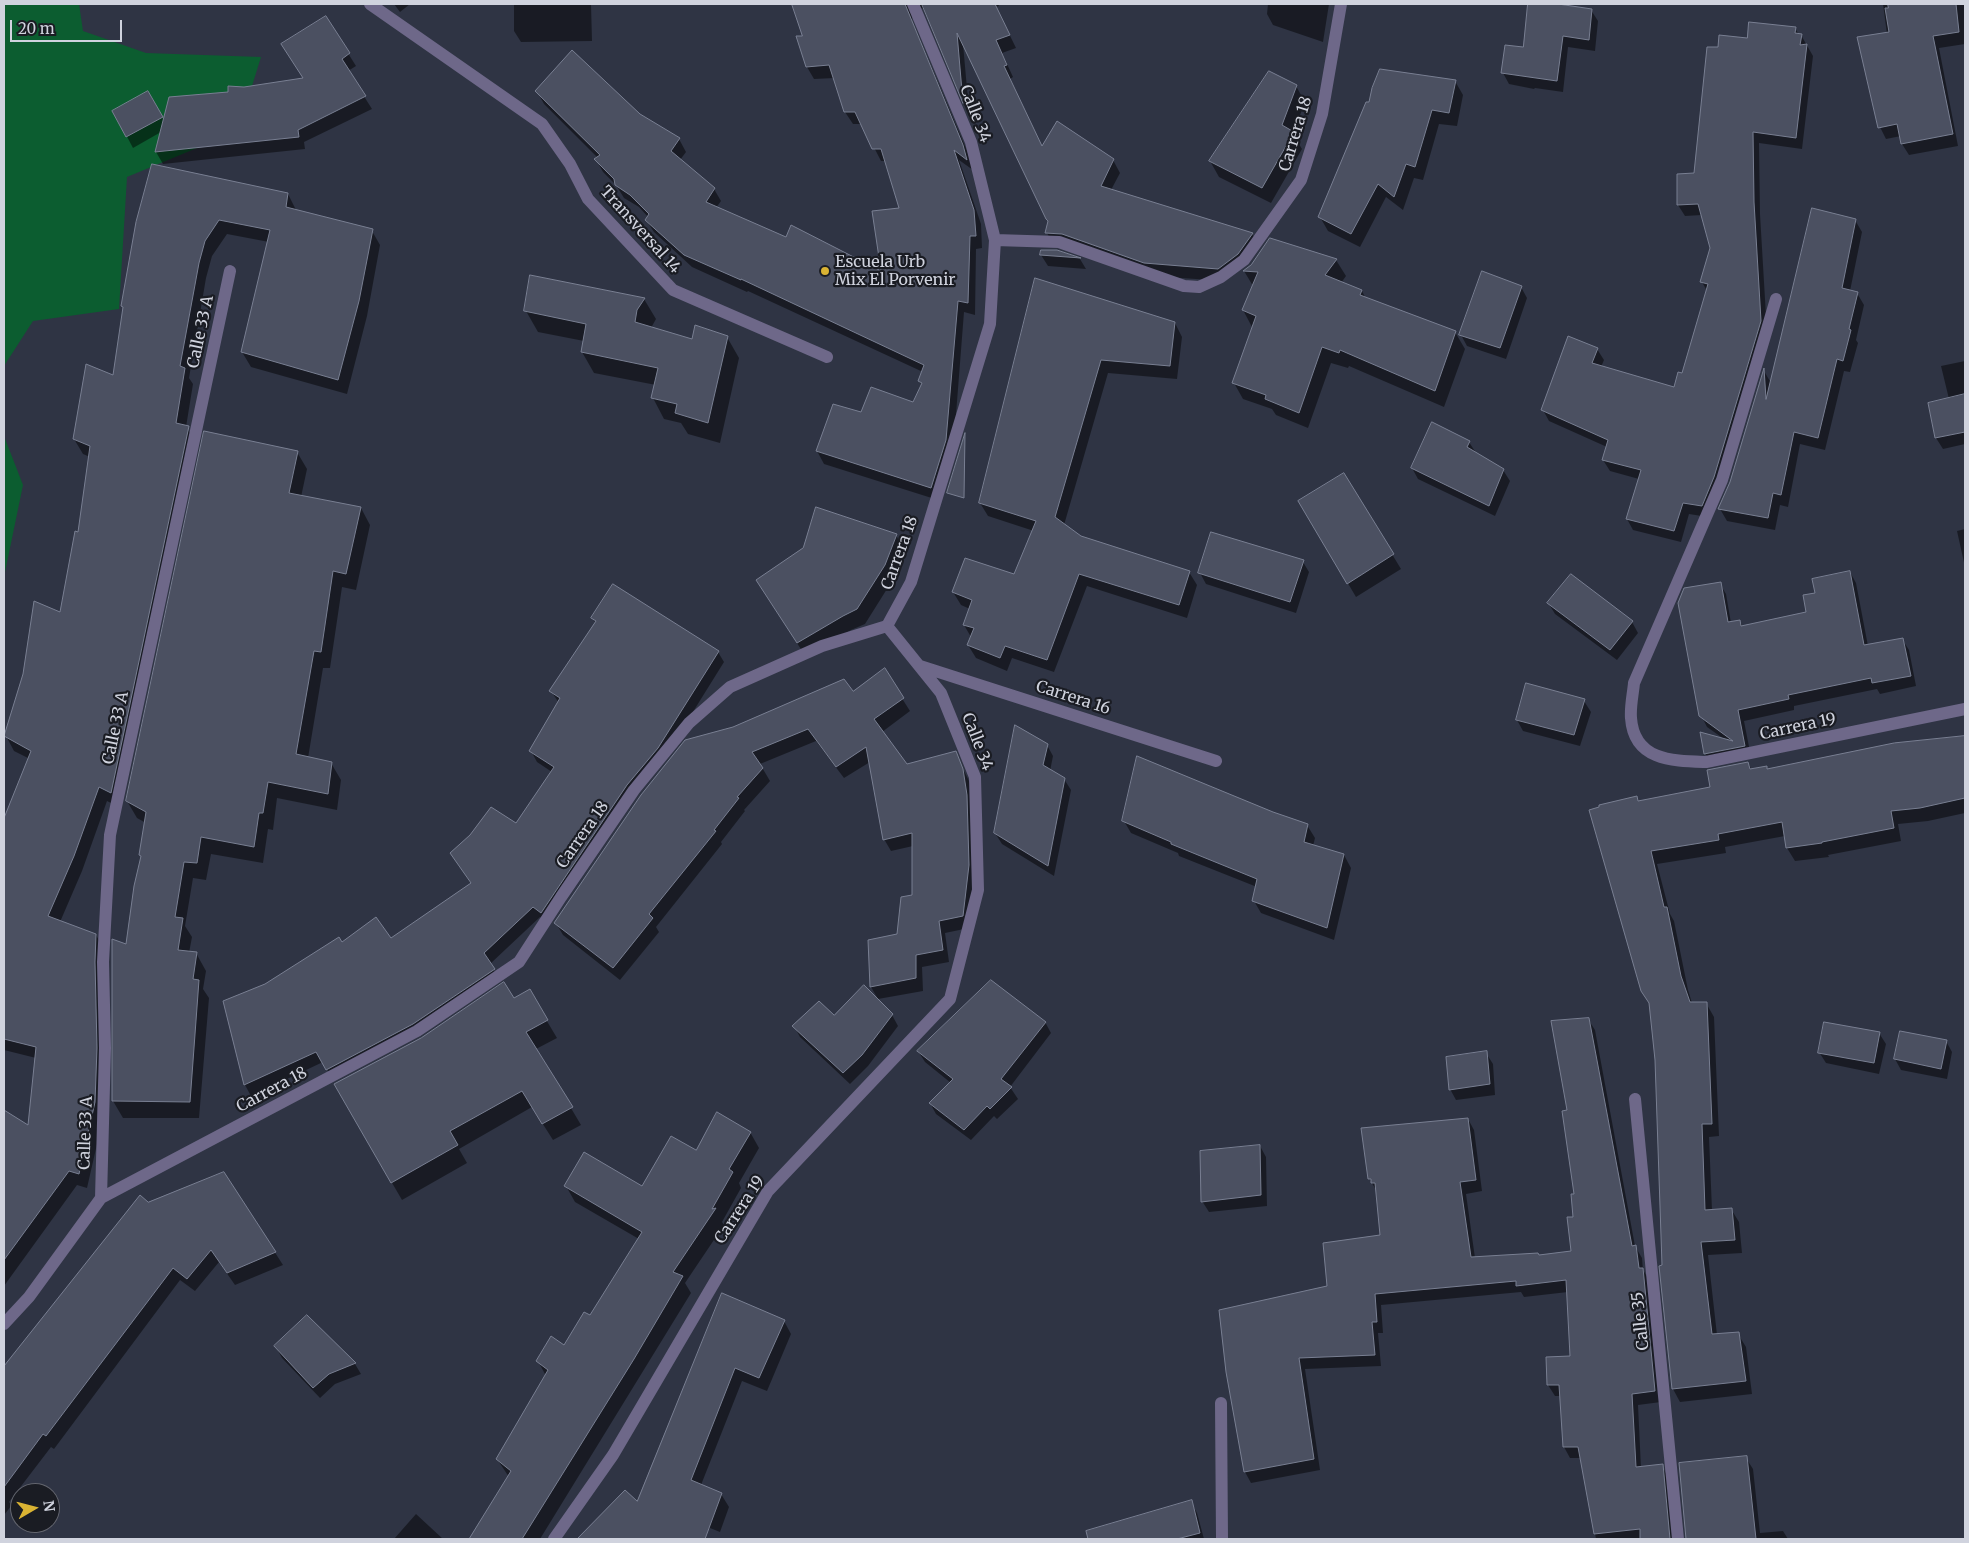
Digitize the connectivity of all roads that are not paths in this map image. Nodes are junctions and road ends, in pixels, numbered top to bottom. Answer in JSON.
{"nodes":[{"id":1,"x":370,"y":4,"type":"edge"},
{"id":2,"x":913,"y":4,"type":"edge"},
{"id":3,"x":1341,"y":4,"type":"edge"},
{"id":4,"x":995,"y":240,"type":"junction"},
{"id":5,"x":230,"y":272,"type":"dead end"},
{"id":6,"x":1776,"y":299,"type":"dead end"},
{"id":7,"x":827,"y":358,"type":"dead end"},
{"id":8,"x":887,"y":626,"type":"junction"},
{"id":9,"x":920,"y":666,"type":"junction"},
{"id":10,"x":1965,"y":709,"type":"edge"},
{"id":11,"x":1216,"y":760,"type":"dead end"},
{"id":12,"x":978,"y":890,"type":"joint"},
{"id":13,"x":1635,"y":1099,"type":"dead end"},
{"id":14,"x":101,"y":1198,"type":"junction"},
{"id":15,"x":4,"y":1324,"type":"edge"},
{"id":16,"x":1221,"y":1403,"type":"dead end"},
{"id":17,"x":554,"y":1539,"type":"edge"},
{"id":18,"x":1222,"y":1539,"type":"edge"},
{"id":19,"x":1678,"y":1539,"type":"edge"}],
"edges":[{"from":1,"to":7,"type":"street","name":"Transversal 14"},
{"from":2,"to":4,"type":"street","name":"Calle 34"},
{"from":3,"to":4,"type":"street","name":"Carrera 18"},
{"from":4,"to":8,"type":"street","name":"Carrera 18"},
{"from":5,"to":14,"type":"street","name":"Calle 33 A"},
{"from":6,"to":10,"type":"street","name":"Carrera 19"},
{"from":8,"to":9,"type":"street","name":"Calle 34"},
{"from":8,"to":14,"type":"street","name":"Carrera 18"},
{"from":9,"to":11,"type":"street","name":"Carrera 16"},
{"from":9,"to":12,"type":"street","name":"Calle 34"},
{"from":12,"to":17,"type":"street","name":"Carrera 19"},
{"from":13,"to":19,"type":"street","name":"Calle 35"},
{"from":14,"to":15,"type":"street","name":"Carrera 18"},
{"from":16,"to":18,"type":"street"}]}
